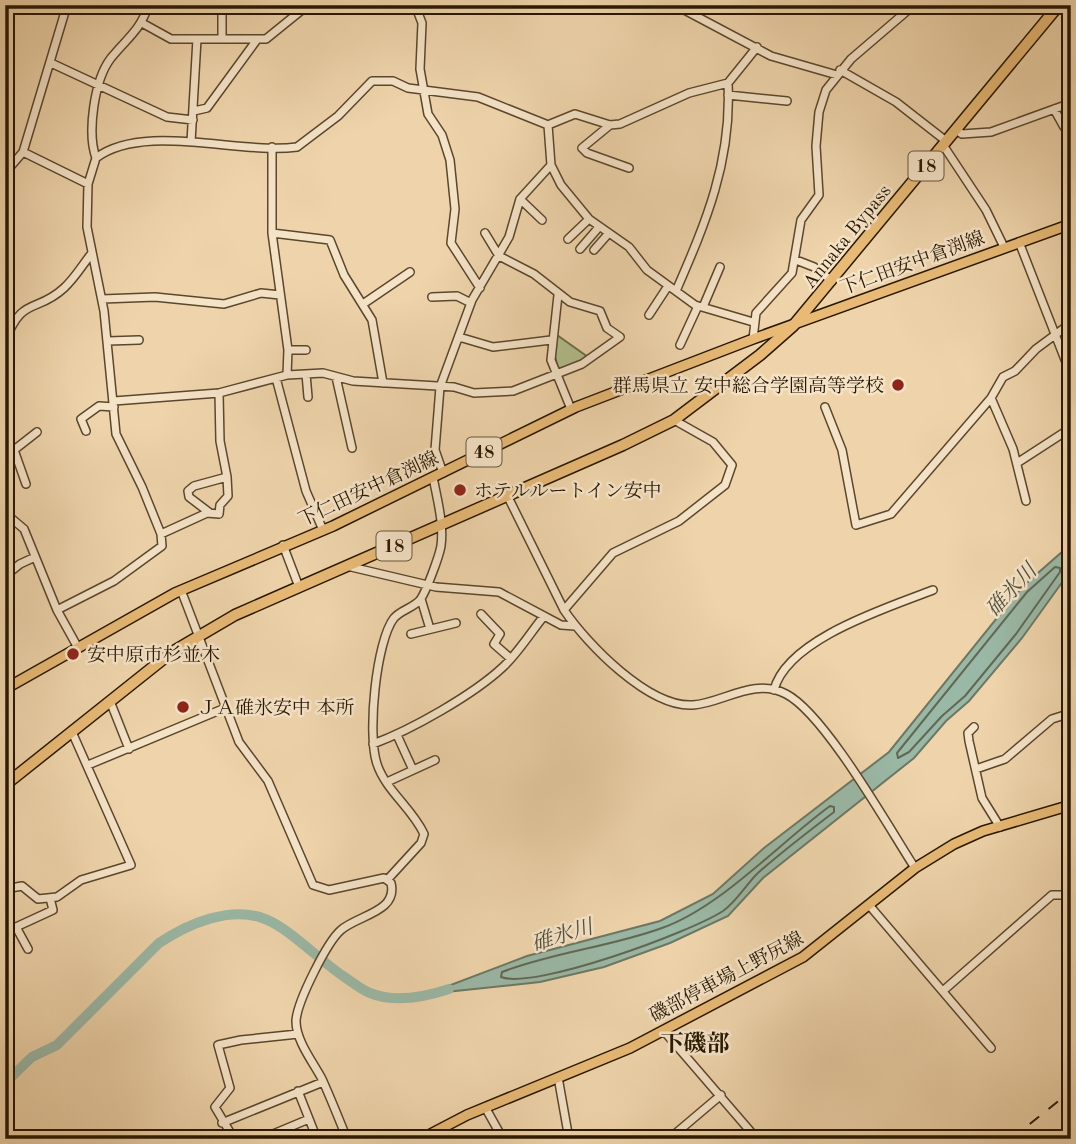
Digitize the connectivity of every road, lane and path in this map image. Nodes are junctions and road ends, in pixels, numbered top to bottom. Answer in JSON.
{"nodes":[{"id":1,"x":55,"y":5,"type":"edge"},
{"id":2,"x":149,"y":5,"type":"edge"},
{"id":3,"x":222,"y":5,"type":"edge"},
{"id":4,"x":308,"y":5,"type":"edge"},
{"id":5,"x":415,"y":5,"type":"edge"},
{"id":6,"x":675,"y":5,"type":"edge"},
{"id":7,"x":914,"y":5,"type":"edge"},
{"id":8,"x":1059,"y":5,"type":"edge"},
{"id":9,"x":1066,"y":5,"type":"edge"},
{"id":10,"x":66,"y":9,"type":"edge"},
{"id":11,"x":1071,"y":9,"type":"edge"},
{"id":12,"x":142,"y":23,"type":"junction"},
{"id":13,"x":222,"y":38,"type":"junction"},
{"id":14,"x":197,"y":39,"type":"junction"},
{"id":15,"x":256,"y":41,"type":"junction"},
{"id":16,"x":757,"y":47,"type":"junction"},
{"id":17,"x":51,"y":63,"type":"junction"},
{"id":18,"x":839,"y":72,"type":"junction"},
{"id":19,"x":728,"y":83,"type":"junction"},
{"id":20,"x":100,"y":84,"type":"junction"},
{"id":21,"x":424,"y":90,"type":"junction"},
{"id":22,"x":729,"y":95,"type":"junction"},
{"id":23,"x":787,"y":102,"type":"dead end"},
{"id":24,"x":1071,"y":103,"type":"edge"},
{"id":25,"x":1054,"y":109,"type":"junction"},
{"id":26,"x":194,"y":115,"type":"junction"},
{"id":27,"x":1071,"y":123,"type":"edge"},
{"id":28,"x":548,"y":125,"type":"junction"},
{"id":29,"x":610,"y":125,"type":"junction"},
{"id":30,"x":956,"y":130,"type":"junction"},
{"id":31,"x":191,"y":142,"type":"junction"},
{"id":32,"x":945,"y":143,"type":"junction"},
{"id":33,"x":272,"y":147,"type":"junction"},
{"id":34,"x":23,"y":152,"type":"junction"},
{"id":35,"x":96,"y":158,"type":"junction"},
{"id":36,"x":551,"y":165,"type":"junction"},
{"id":37,"x":629,"y":169,"type":"dead end"},
{"id":38,"x":5,"y":173,"type":"edge"},
{"id":39,"x":88,"y":184,"type":"junction"},
{"id":40,"x":520,"y":199,"type":"junction"},
{"id":41,"x":589,"y":219,"type":"junction"},
{"id":42,"x":542,"y":220,"type":"dead end"},
{"id":43,"x":1071,"y":224,"type":"edge"},
{"id":44,"x":599,"y":227,"type":"junction"},
{"id":45,"x":272,"y":233,"type":"junction"},
{"id":46,"x":485,"y":233,"type":"dead end"},
{"id":47,"x":609,"y":233,"type":"junction"},
{"id":48,"x":568,"y":239,"type":"dead end"},
{"id":49,"x":1019,"y":242,"type":"junction"},
{"id":50,"x":1004,"y":247,"type":"junction"},
{"id":51,"x":580,"y":249,"type":"dead end"},
{"id":52,"x":594,"y":250,"type":"dead end"},
{"id":53,"x":92,"y":253,"type":"junction"},
{"id":54,"x":499,"y":256,"type":"junction"},
{"id":55,"x":796,"y":260,"type":"junction"},
{"id":56,"x":720,"y":267,"type":"dead end"},
{"id":57,"x":410,"y":272,"type":"dead end"},
{"id":58,"x":832,"y":281,"type":"junction"},
{"id":59,"x":668,"y":286,"type":"junction"},
{"id":60,"x":480,"y":288,"type":"junction"},
{"id":61,"x":676,"y":291,"type":"junction"},
{"id":62,"x":279,"y":295,"type":"junction"},
{"id":63,"x":558,"y":295,"type":"junction"},
{"id":64,"x":432,"y":298,"type":"dead end"},
{"id":65,"x":102,"y":299,"type":"junction"},
{"id":66,"x":471,"y":303,"type":"junction"},
{"id":67,"x":363,"y":304,"type":"junction"},
{"id":68,"x":700,"y":307,"type":"junction"},
{"id":69,"x":649,"y":314,"type":"dead end"},
{"id":70,"x":753,"y":322,"type":"junction"},
{"id":71,"x":1071,"y":323,"type":"edge"},
{"id":72,"x":793,"y":326,"type":"junction"},
{"id":73,"x":1053,"y":335,"type":"junction"},
{"id":74,"x":458,"y":337,"type":"junction"},
{"id":75,"x":753,"y":339,"type":"junction"},
{"id":76,"x":139,"y":340,"type":"dead end"},
{"id":77,"x":551,"y":340,"type":"junction"},
{"id":78,"x":108,"y":341,"type":"junction"},
{"id":79,"x":5,"y":342,"type":"edge"},
{"id":80,"x":680,"y":345,"type":"dead end"},
{"id":81,"x":288,"y":350,"type":"junction"},
{"id":82,"x":306,"y":350,"type":"dead end"},
{"id":83,"x":554,"y":373,"type":"junction"},
{"id":84,"x":306,"y":374,"type":"junction"},
{"id":85,"x":287,"y":375,"type":"junction"},
{"id":86,"x":1071,"y":375,"type":"edge"},
{"id":87,"x":336,"y":377,"type":"junction"},
{"id":88,"x":276,"y":378,"type":"junction"},
{"id":89,"x":383,"y":383,"type":"junction"},
{"id":90,"x":440,"y":387,"type":"junction"},
{"id":91,"x":219,"y":393,"type":"junction"},
{"id":92,"x":308,"y":397,"type":"dead end"},
{"id":93,"x":991,"y":398,"type":"junction"},
{"id":94,"x":114,"y":404,"type":"junction"},
{"id":95,"x":824,"y":407,"type":"dead end"},
{"id":96,"x":571,"y":409,"type":"junction"},
{"id":97,"x":674,"y":420,"type":"junction"},
{"id":98,"x":1071,"y":428,"type":"edge"},
{"id":99,"x":86,"y":431,"type":"dead end"},
{"id":100,"x":37,"y":432,"type":"dead end"},
{"id":101,"x":352,"y":448,"type":"dead end"},
{"id":102,"x":14,"y":450,"type":"junction"},
{"id":103,"x":5,"y":451,"type":"edge"},
{"id":104,"x":1017,"y":463,"type":"junction"},
{"id":105,"x":438,"y":475,"type":"junction"},
{"id":106,"x":227,"y":477,"type":"junction"},
{"id":107,"x":26,"y":484,"type":"dead end"},
{"id":108,"x":508,"y":497,"type":"junction"},
{"id":109,"x":1026,"y":501,"type":"dead end"},
{"id":110,"x":5,"y":513,"type":"edge"},
{"id":111,"x":210,"y":513,"type":"junction"},
{"id":112,"x":442,"y":527,"type":"junction"},
{"id":113,"x":323,"y":530,"type":"junction"},
{"id":114,"x":161,"y":534,"type":"junction"},
{"id":115,"x":284,"y":545,"type":"junction"},
{"id":116,"x":35,"y":557,"type":"junction"},
{"id":117,"x":347,"y":566,"type":"junction"},
{"id":118,"x":5,"y":576,"type":"edge"},
{"id":119,"x":426,"y":585,"type":"junction"},
{"id":120,"x":299,"y":587,"type":"junction"},
{"id":121,"x":181,"y":590,"type":"junction"},
{"id":122,"x":933,"y":590,"type":"dead end"},
{"id":123,"x":421,"y":599,"type":"junction"},
{"id":124,"x":57,"y":610,"type":"junction"},
{"id":125,"x":564,"y":610,"type":"junction"},
{"id":126,"x":481,"y":614,"type":"dead end"},
{"id":127,"x":544,"y":616,"type":"junction"},
{"id":128,"x":456,"y":623,"type":"dead end"},
{"id":129,"x":575,"y":626,"type":"junction"},
{"id":130,"x":430,"y":629,"type":"junction"},
{"id":131,"x":411,"y":634,"type":"dead end"},
{"id":132,"x":199,"y":635,"type":"junction"},
{"id":133,"x":78,"y":646,"type":"junction"},
{"id":134,"x":510,"y":658,"type":"junction"},
{"id":135,"x":5,"y":689,"type":"edge"},
{"id":136,"x":774,"y":690,"type":"junction"},
{"id":137,"x":110,"y":701,"type":"junction"},
{"id":138,"x":225,"y":708,"type":"junction"},
{"id":139,"x":1071,"y":713,"type":"edge"},
{"id":140,"x":974,"y":727,"type":"dead end"},
{"id":141,"x":72,"y":732,"type":"junction"},
{"id":142,"x":397,"y":735,"type":"junction"},
{"id":143,"x":373,"y":744,"type":"junction"},
{"id":144,"x":130,"y":749,"type":"junction"},
{"id":145,"x":435,"y":760,"type":"dead end"},
{"id":146,"x":88,"y":765,"type":"junction"},
{"id":147,"x":976,"y":769,"type":"junction"},
{"id":148,"x":413,"y":770,"type":"junction"},
{"id":149,"x":387,"y":782,"type":"junction"},
{"id":150,"x":5,"y":785,"type":"edge"},
{"id":151,"x":1071,"y":804,"type":"edge"},
{"id":152,"x":1000,"y":827,"type":"junction"},
{"id":153,"x":915,"y":868,"type":"junction"},
{"id":154,"x":387,"y":879,"type":"junction"},
{"id":155,"x":5,"y":889,"type":"edge"},
{"id":156,"x":50,"y":898,"type":"junction"},
{"id":157,"x":1071,"y":902,"type":"edge"},
{"id":158,"x":869,"y":905,"type":"junction"},
{"id":159,"x":29,"y":950,"type":"dead end"},
{"id":160,"x":944,"y":990,"type":"junction"},
{"id":161,"x":663,"y":1030,"type":"junction"},
{"id":162,"x":298,"y":1034,"type":"junction"},
{"id":163,"x":991,"y":1048,"type":"dead end"},
{"id":164,"x":558,"y":1077,"type":"junction"},
{"id":165,"x":323,"y":1082,"type":"junction"},
{"id":166,"x":298,"y":1091,"type":"junction"},
{"id":167,"x":721,"y":1095,"type":"junction"},
{"id":168,"x":485,"y":1107,"type":"junction"},
{"id":169,"x":309,"y":1119,"type":"junction"},
{"id":170,"x":222,"y":1123,"type":"junction"},
{"id":171,"x":234,"y":1139,"type":"edge"},
{"id":172,"x":261,"y":1139,"type":"edge"},
{"id":173,"x":317,"y":1139,"type":"edge"},
{"id":174,"x":347,"y":1139,"type":"edge"},
{"id":175,"x":421,"y":1139,"type":"edge"},
{"id":176,"x":503,"y":1139,"type":"edge"},
{"id":177,"x":569,"y":1139,"type":"edge"},
{"id":178,"x":669,"y":1139,"type":"edge"},
{"id":179,"x":757,"y":1139,"type":"edge"}],
"edges":[{"from":1,"to":10,"type":"street"},
{"from":2,"to":12,"type":"street"},
{"from":3,"to":13,"type":"street"},
{"from":4,"to":15,"type":"street"},
{"from":5,"to":21,"type":"street"},
{"from":6,"to":16,"type":"street"},
{"from":7,"to":18,"type":"street"},
{"from":8,"to":30,"type":"highway","name":"Annaka Bypass","number":"18"},
{"from":9,"to":11,"type":"main road"},
{"from":10,"to":17,"type":"street"},
{"from":12,"to":14,"type":"street"},
{"from":12,"to":20,"type":"street"},
{"from":13,"to":14,"type":"street"},
{"from":13,"to":15,"type":"street"},
{"from":14,"to":26,"type":"street"},
{"from":15,"to":26,"type":"street"},
{"from":16,"to":18,"type":"street"},
{"from":16,"to":19,"type":"street"},
{"from":17,"to":20,"type":"street"},
{"from":17,"to":34,"type":"street"},
{"from":18,"to":32,"type":"street"},
{"from":18,"to":55,"type":"street"},
{"from":19,"to":22,"type":"street"},
{"from":19,"to":29,"type":"street"},
{"from":20,"to":26,"type":"street"},
{"from":20,"to":35,"type":"street"},
{"from":21,"to":28,"type":"street"},
{"from":21,"to":33,"type":"street"},
{"from":21,"to":60,"type":"street"},
{"from":22,"to":23,"type":"street"},
{"from":22,"to":61,"type":"street"},
{"from":24,"to":25,"type":"street"},
{"from":25,"to":27,"type":"street"},
{"from":25,"to":30,"type":"street"},
{"from":26,"to":31,"type":"street"},
{"from":28,"to":29,"type":"street"},
{"from":28,"to":36,"type":"street"},
{"from":29,"to":37,"type":"street"},
{"from":30,"to":32,"type":"highway","name":"Annaka Bypass","number":"18"},
{"from":31,"to":33,"type":"street"},
{"from":31,"to":35,"type":"street"},
{"from":32,"to":50,"type":"street"},
{"from":32,"to":58,"type":"highway","name":"Annaka Bypass","number":"18"},
{"from":33,"to":45,"type":"street"},
{"from":34,"to":38,"type":"street"},
{"from":34,"to":39,"type":"street"},
{"from":35,"to":39,"type":"street"},
{"from":36,"to":40,"type":"street"},
{"from":36,"to":41,"type":"street"},
{"from":39,"to":53,"type":"street"},
{"from":40,"to":42,"type":"street"},
{"from":40,"to":54,"type":"street"},
{"from":41,"to":44,"type":"street"},
{"from":41,"to":48,"type":"street"},
{"from":43,"to":49,"type":"main road","name":"下仁田安中倉渕線","number":"48"},
{"from":44,"to":47,"type":"street"},
{"from":44,"to":51,"type":"street"},
{"from":45,"to":62,"type":"street"},
{"from":45,"to":67,"type":"street"},
{"from":46,"to":54,"type":"street"},
{"from":47,"to":52,"type":"street"},
{"from":47,"to":59,"type":"street"},
{"from":49,"to":50,"type":"main road","name":"下仁田安中倉渕線","number":"48"},
{"from":49,"to":73,"type":"street"},
{"from":50,"to":72,"type":"main road","name":"下仁田安中倉渕線","number":"48"},
{"from":53,"to":65,"type":"street"},
{"from":53,"to":79,"type":"street"},
{"from":54,"to":60,"type":"street"},
{"from":54,"to":63,"type":"street"},
{"from":55,"to":58,"type":"street"},
{"from":55,"to":70,"type":"street"},
{"from":56,"to":68,"type":"street"},
{"from":57,"to":67,"type":"street"},
{"from":58,"to":72,"type":"highway","name":"Annaka Bypass","number":"18"},
{"from":59,"to":61,"type":"street"},
{"from":59,"to":69,"type":"street"},
{"from":60,"to":66,"type":"street"},
{"from":61,"to":68,"type":"street"},
{"from":62,"to":65,"type":"street"},
{"from":62,"to":81,"type":"street"},
{"from":63,"to":77,"type":"street"},
{"from":63,"to":83,"type":"street"},
{"from":64,"to":66,"type":"street"},
{"from":65,"to":78,"type":"street"},
{"from":66,"to":74,"type":"street"},
{"from":67,"to":89,"type":"street"},
{"from":68,"to":70,"type":"street"},
{"from":68,"to":80,"type":"street"},
{"from":70,"to":75,"type":"street"},
{"from":71,"to":73,"type":"street"},
{"from":72,"to":75,"type":"main road","name":"下仁田安中倉渕線","number":"48"},
{"from":72,"to":97,"type":"highway","number":"18"},
{"from":73,"to":86,"type":"street"},
{"from":73,"to":93,"type":"street"},
{"from":74,"to":77,"type":"street"},
{"from":74,"to":90,"type":"street"},
{"from":75,"to":96,"type":"main road","name":"下仁田安中倉渕線","number":"48"},
{"from":76,"to":78,"type":"street"},
{"from":77,"to":83,"type":"street"},
{"from":78,"to":94,"type":"street"},
{"from":81,"to":82,"type":"street"},
{"from":81,"to":85,"type":"street"},
{"from":83,"to":90,"type":"street"},
{"from":83,"to":96,"type":"street"},
{"from":84,"to":85,"type":"street"},
{"from":84,"to":87,"type":"street"},
{"from":84,"to":92,"type":"street"},
{"from":85,"to":88,"type":"street"},
{"from":87,"to":89,"type":"street"},
{"from":87,"to":101,"type":"street"},
{"from":88,"to":91,"type":"street"},
{"from":88,"to":113,"type":"street"},
{"from":89,"to":90,"type":"street"},
{"from":90,"to":105,"type":"street"},
{"from":91,"to":94,"type":"street"},
{"from":91,"to":106,"type":"street"},
{"from":93,"to":95,"type":"street"},
{"from":93,"to":104,"type":"street"},
{"from":94,"to":99,"type":"street"},
{"from":94,"to":114,"type":"street"},
{"from":96,"to":105,"type":"main road","name":"下仁田安中倉渕線","number":"48"},
{"from":97,"to":108,"type":"highway","number":"18"},
{"from":97,"to":125,"type":"street"},
{"from":98,"to":104,"type":"street"},
{"from":100,"to":102,"type":"street"},
{"from":102,"to":103,"type":"street"},
{"from":102,"to":107,"type":"street"},
{"from":104,"to":109,"type":"street"},
{"from":105,"to":112,"type":"street"},
{"from":105,"to":113,"type":"main road","name":"下仁田安中倉渕線","number":"48"},
{"from":106,"to":111,"type":"street"},
{"from":106,"to":111,"type":"street"},
{"from":108,"to":112,"type":"highway","number":"18"},
{"from":108,"to":125,"type":"street"},
{"from":110,"to":116,"type":"street"},
{"from":111,"to":114,"type":"street"},
{"from":112,"to":117,"type":"highway","number":"18"},
{"from":112,"to":119,"type":"street"},
{"from":113,"to":115,"type":"main road","name":"下仁田安中倉渕線","number":"48"},
{"from":114,"to":124,"type":"street"},
{"from":115,"to":120,"type":"street"},
{"from":115,"to":121,"type":"main road","name":"下仁田安中倉渕線","number":"48"},
{"from":116,"to":118,"type":"street"},
{"from":116,"to":124,"type":"street"},
{"from":117,"to":119,"type":"street"},
{"from":117,"to":120,"type":"highway","number":"18"},
{"from":119,"to":123,"type":"street"},
{"from":119,"to":127,"type":"street"},
{"from":120,"to":132,"type":"highway","number":"18"},
{"from":121,"to":132,"type":"street"},
{"from":121,"to":133,"type":"main road","name":"下仁田安中倉渕線","number":"48"},
{"from":122,"to":136,"type":"street"},
{"from":123,"to":130,"type":"street"},
{"from":123,"to":143,"type":"street"},
{"from":124,"to":133,"type":"street"},
{"from":125,"to":129,"type":"street"},
{"from":126,"to":134,"type":"street"},
{"from":127,"to":129,"type":"street"},
{"from":127,"to":134,"type":"street"},
{"from":128,"to":130,"type":"street"},
{"from":129,"to":136,"type":"street"},
{"from":130,"to":131,"type":"street"},
{"from":132,"to":137,"type":"highway","number":"18"},
{"from":132,"to":138,"type":"street"},
{"from":133,"to":135,"type":"main road","name":"下仁田安中倉渕線","number":"48"},
{"from":134,"to":142,"type":"street"},
{"from":136,"to":153,"type":"street"},
{"from":137,"to":141,"type":"highway","number":"18"},
{"from":137,"to":144,"type":"street"},
{"from":138,"to":144,"type":"street"},
{"from":138,"to":154,"type":"street"},
{"from":139,"to":147,"type":"street"},
{"from":140,"to":147,"type":"street"},
{"from":141,"to":146,"type":"street"},
{"from":141,"to":150,"type":"highway","number":"18"},
{"from":142,"to":143,"type":"street"},
{"from":142,"to":148,"type":"street"},
{"from":143,"to":149,"type":"street"},
{"from":144,"to":146,"type":"street"},
{"from":145,"to":148,"type":"street"},
{"from":146,"to":156,"type":"street"},
{"from":147,"to":152,"type":"street"},
{"from":148,"to":149,"type":"street"},
{"from":149,"to":154,"type":"street"},
{"from":151,"to":152,"type":"main road","name":"磯部停車場上野尻線"},
{"from":152,"to":153,"type":"main road","name":"磯部停車場上野尻線"},
{"from":153,"to":158,"type":"main road","name":"磯部停車場上野尻線"},
{"from":154,"to":162,"type":"street"},
{"from":155,"to":156,"type":"street"},
{"from":156,"to":159,"type":"street"},
{"from":157,"to":160,"type":"street"},
{"from":158,"to":160,"type":"street"},
{"from":158,"to":161,"type":"main road","name":"磯部停車場上野尻線"},
{"from":160,"to":163,"type":"street"},
{"from":161,"to":164,"type":"main road","name":"磯部停車場上野尻線"},
{"from":161,"to":167,"type":"street"},
{"from":162,"to":165,"type":"street"},
{"from":162,"to":170,"type":"street"},
{"from":164,"to":168,"type":"main road","name":"磯部停車場上野尻線"},
{"from":164,"to":177,"type":"street"},
{"from":165,"to":166,"type":"street"},
{"from":165,"to":174,"type":"street"},
{"from":166,"to":169,"type":"street"},
{"from":166,"to":170,"type":"street"},
{"from":167,"to":178,"type":"street"},
{"from":167,"to":179,"type":"street"},
{"from":168,"to":175,"type":"main road","name":"磯部停車場上野尻線"},
{"from":168,"to":176,"type":"street"},
{"from":169,"to":172,"type":"street"},
{"from":169,"to":173,"type":"street"},
{"from":170,"to":171,"type":"street"}]}
